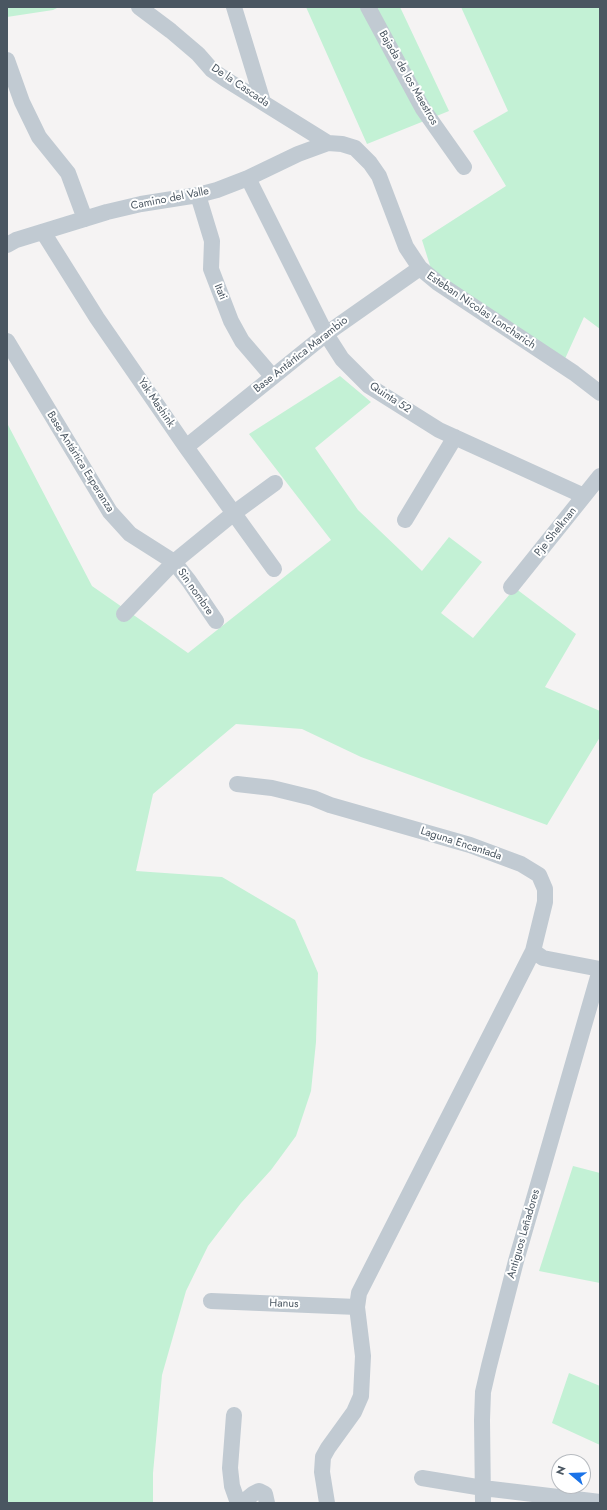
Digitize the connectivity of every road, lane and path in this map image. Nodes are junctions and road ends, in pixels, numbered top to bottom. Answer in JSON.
{"nodes":[{"id":1,"x":138,"y":7,"type":"edge"},
{"id":2,"x":234,"y":7,"type":"edge"},
{"id":3,"x":368,"y":7,"type":"edge"},
{"id":4,"x":7,"y":60,"type":"edge"},
{"id":5,"x":263,"y":102,"type":"junction"},
{"id":6,"x":328,"y":142,"type":"junction"},
{"id":7,"x":464,"y":167,"type":"dead end"},
{"id":8,"x":248,"y":178,"type":"junction"},
{"id":9,"x":198,"y":195,"type":"junction"},
{"id":10,"x":85,"y":219,"type":"junction"},
{"id":11,"x":43,"y":232,"type":"junction"},
{"id":12,"x":7,"y":245,"type":"edge"},
{"id":13,"x":420,"y":268,"type":"junction"},
{"id":14,"x":326,"y":334,"type":"junction"},
{"id":15,"x":7,"y":341,"type":"edge"},
{"id":16,"x":272,"y":376,"type":"junction"},
{"id":17,"x":600,"y":393,"type":"edge"},
{"id":18,"x":455,"y":437,"type":"junction"},
{"id":19,"x":186,"y":447,"type":"junction"},
{"id":20,"x":600,"y":476,"type":"edge"},
{"id":21,"x":275,"y":483,"type":"dead end"},
{"id":22,"x":584,"y":496,"type":"junction"},
{"id":23,"x":234,"y":513,"type":"junction"},
{"id":24,"x":405,"y":520,"type":"dead end"},
{"id":25,"x":174,"y":562,"type":"junction"},
{"id":26,"x":274,"y":569,"type":"dead end"},
{"id":27,"x":511,"y":587,"type":"dead end"},
{"id":28,"x":124,"y":614,"type":"dead end"},
{"id":29,"x":216,"y":621,"type":"dead end"},
{"id":30,"x":237,"y":784,"type":"dead end"},
{"id":31,"x":533,"y":952,"type":"junction"},
{"id":32,"x":600,"y":970,"type":"edge"},
{"id":33,"x":211,"y":1301,"type":"dead end"},
{"id":34,"x":357,"y":1307,"type":"junction"},
{"id":35,"x":234,"y":1415,"type":"dead end"},
{"id":36,"x":422,"y":1478,"type":"dead end"},
{"id":37,"x":483,"y":1496,"type":"edge"},
{"id":38,"x":600,"y":1502,"type":"edge"},
{"id":39,"x":238,"y":1503,"type":"edge"},
{"id":40,"x":242,"y":1503,"type":"edge"},
{"id":41,"x":267,"y":1503,"type":"edge"},
{"id":42,"x":327,"y":1503,"type":"edge"}],
"edges":[{"from":1,"to":5,"type":"street","name":"De la Cascada"},
{"from":2,"to":5,"type":"street"},
{"from":3,"to":7,"type":"street","name":"Bajada de los Maestros"},
{"from":4,"to":10,"type":"street"},
{"from":5,"to":6,"type":"street","name":"De la Cascada"},
{"from":6,"to":8,"type":"street","name":"Camino del Valle"},
{"from":6,"to":13,"type":"street","name":"Esteban Nicolas Loncharich"},
{"from":8,"to":9,"type":"street","name":"Camino del Valle"},
{"from":8,"to":14,"type":"street","name":"Quinta 52"},
{"from":9,"to":10,"type":"street","name":"Camino del Valle"},
{"from":9,"to":16,"type":"street","name":"Itati"},
{"from":10,"to":11,"type":"street","name":"Camino del Valle"},
{"from":11,"to":12,"type":"street","name":"Camino del Valle"},
{"from":11,"to":19,"type":"street","name":"Yak Mashink"},
{"from":13,"to":14,"type":"street","name":"Base Antártica Marambio"},
{"from":13,"to":17,"type":"street","name":"Esteban Nicolas Loncharich"},
{"from":14,"to":16,"type":"street","name":"Base Antártica Marambio"},
{"from":14,"to":18,"type":"street","name":"Quinta 52"},
{"from":15,"to":25,"type":"street","name":"Base Antártica Esperanza"},
{"from":16,"to":19,"type":"street","name":"Base Antártica Marambio"},
{"from":18,"to":22,"type":"street","name":"Quinta 52"},
{"from":18,"to":24,"type":"street"},
{"from":19,"to":23,"type":"street","name":"Yak Mashink"},
{"from":20,"to":22,"type":"street","name":"Pje Shelknan"},
{"from":21,"to":23,"type":"street"},
{"from":22,"to":27,"type":"street","name":"Pje Shelknan"},
{"from":23,"to":25,"type":"street"},
{"from":23,"to":26,"type":"street","name":"Yak Mashink"},
{"from":25,"to":28,"type":"street"},
{"from":25,"to":29,"type":"street","name":"Sin nombre"},
{"from":30,"to":31,"type":"street","name":"Laguna Encantada"},
{"from":31,"to":32,"type":"street"},
{"from":31,"to":34,"type":"street","name":"Laguna Encantada"},
{"from":32,"to":37,"type":"street","name":"Antiguos Leñadores"},
{"from":33,"to":34,"type":"street","name":"Hanus"},
{"from":34,"to":42,"type":"street"},
{"from":35,"to":39,"type":"street"},
{"from":36,"to":37,"type":"street"},
{"from":37,"to":38,"type":"street"},
{"from":40,"to":41,"type":"street"}]}
